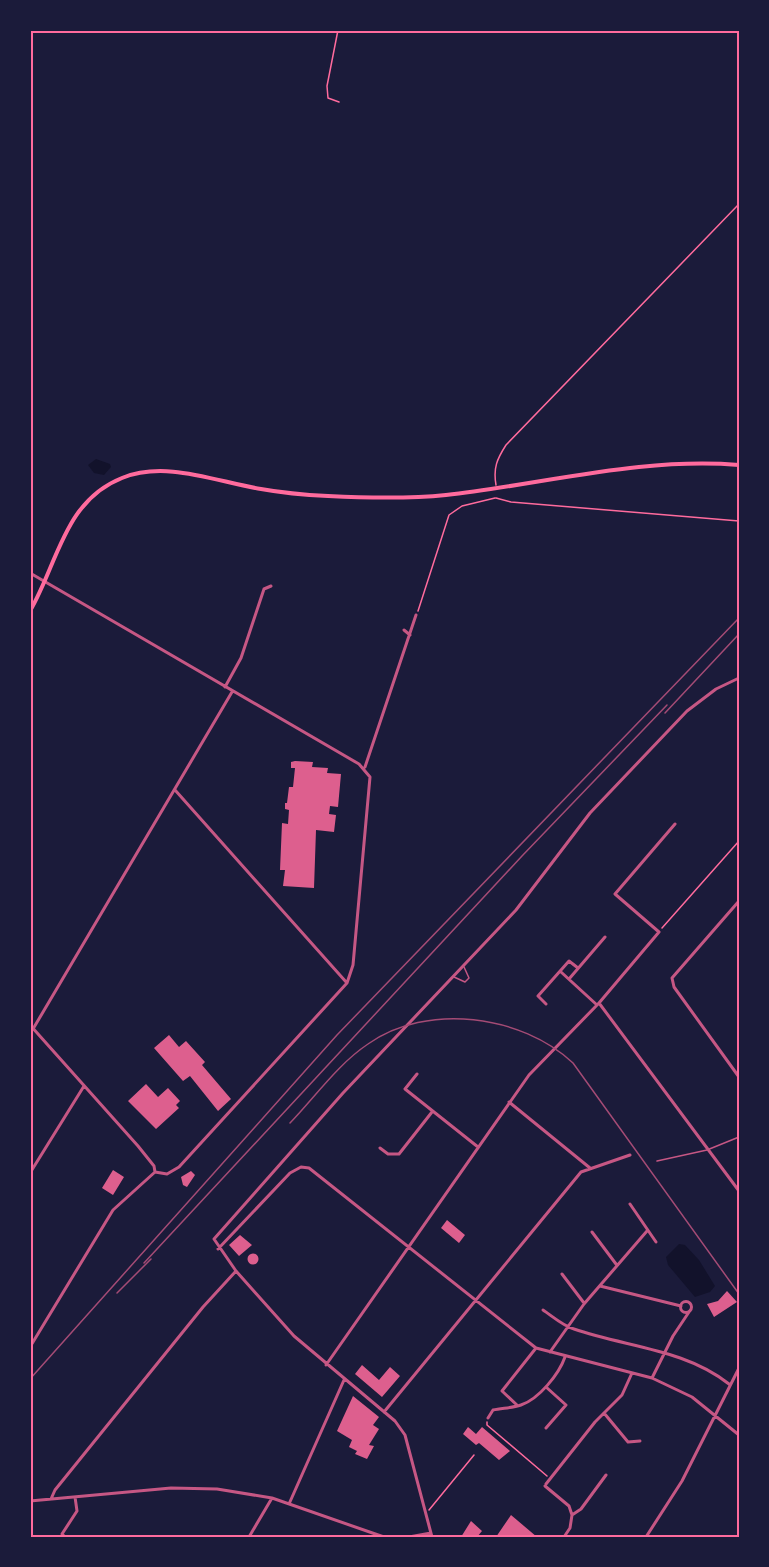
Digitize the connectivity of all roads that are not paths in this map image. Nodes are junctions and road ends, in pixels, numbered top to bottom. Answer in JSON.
{"nodes":[{"id":1,"x":739,"y":465,"type":"edge"},
{"id":2,"x":30,"y":573,"type":"edge"},
{"id":3,"x":45,"y":582,"type":"junction"},
{"id":4,"x":272,"y":586,"type":"dead end"},
{"id":5,"x":30,"y":611,"type":"edge"},
{"id":6,"x":416,"y":615,"type":"road end"},
{"id":7,"x":404,"y":630,"type":"dead end"},
{"id":8,"x":410,"y":635,"type":"junction"},
{"id":9,"x":739,"y":678,"type":"edge"},
{"id":10,"x":225,"y":687,"type":"junction"},
{"id":11,"x":232,"y":691,"type":"junction"},
{"id":12,"x":365,"y":767,"type":"junction"},
{"id":13,"x":175,"y":790,"type":"junction"},
{"id":14,"x":675,"y":824,"type":"dead end"},
{"id":15,"x":739,"y":901,"type":"edge"},
{"id":16,"x":605,"y":937,"type":"dead end"},
{"id":17,"x":463,"y":966,"type":"junction"},
{"id":18,"x":578,"y":968,"type":"junction"},
{"id":19,"x":560,"y":971,"type":"junction"},
{"id":20,"x":454,"y":976,"type":"junction"},
{"id":21,"x":569,"y":979,"type":"junction"},
{"id":22,"x":347,"y":983,"type":"junction"},
{"id":23,"x":546,"y":1004,"type":"dead end"},
{"id":24,"x":598,"y":1004,"type":"junction"},
{"id":25,"x":32,"y":1027,"type":"edge"},
{"id":26,"x":417,"y":1074,"type":"dead end"},
{"id":27,"x":739,"y":1077,"type":"edge"},
{"id":28,"x":84,"y":1086,"type":"junction"},
{"id":29,"x":509,"y":1102,"type":"junction"},
{"id":30,"x":432,"y":1112,"type":"junction"},
{"id":31,"x":739,"y":1137,"type":"edge"},
{"id":32,"x":478,"y":1147,"type":"junction"},
{"id":33,"x":380,"y":1148,"type":"dead end"},
{"id":34,"x":707,"y":1150,"type":"junction"},
{"id":35,"x":630,"y":1155,"type":"dead end"},
{"id":36,"x":657,"y":1161,"type":"dead end"},
{"id":37,"x":590,"y":1168,"type":"junction"},
{"id":38,"x":155,"y":1172,"type":"junction"},
{"id":39,"x":30,"y":1173,"type":"edge"},
{"id":40,"x":739,"y":1191,"type":"edge"},
{"id":41,"x":630,"y":1204,"type":"dead end"},
{"id":42,"x":647,"y":1231,"type":"junction"},
{"id":43,"x":592,"y":1232,"type":"dead end"},
{"id":44,"x":656,"y":1242,"type":"dead end"},
{"id":45,"x":409,"y":1246,"type":"junction"},
{"id":46,"x":218,"y":1249,"type":"junction"},
{"id":47,"x":616,"y":1264,"type":"junction"},
{"id":48,"x":236,"y":1271,"type":"junction"},
{"id":49,"x":562,"y":1274,"type":"dead end"},
{"id":50,"x":600,"y":1286,"type":"junction"},
{"id":51,"x":475,"y":1300,"type":"junction"},
{"id":52,"x":584,"y":1304,"type":"junction"},
{"id":53,"x":681,"y":1306,"type":"junction"},
{"id":54,"x":543,"y":1310,"type":"dead end"},
{"id":55,"x":688,"y":1312,"type":"junction"},
{"id":56,"x":567,"y":1326,"type":"junction"},
{"id":57,"x":30,"y":1347,"type":"edge"},
{"id":58,"x":536,"y":1348,"type":"junction"},
{"id":59,"x":550,"y":1352,"type":"junction"},
{"id":60,"x":664,"y":1353,"type":"junction"},
{"id":61,"x":565,"y":1357,"type":"junction"},
{"id":62,"x":326,"y":1365,"type":"junction"},
{"id":63,"x":739,"y":1368,"type":"edge"},
{"id":64,"x":632,"y":1372,"type":"junction"},
{"id":65,"x":652,"y":1378,"type":"junction"},
{"id":66,"x":344,"y":1380,"type":"junction"},
{"id":67,"x":729,"y":1384,"type":"junction"},
{"id":68,"x":545,"y":1386,"type":"junction"},
{"id":69,"x":518,"y":1406,"type":"junction"},
{"id":70,"x":384,"y":1412,"type":"junction"},
{"id":71,"x":604,"y":1413,"type":"junction"},
{"id":72,"x":714,"y":1414,"type":"junction"},
{"id":73,"x":488,"y":1418,"type":"road end"},
{"id":74,"x":546,"y":1428,"type":"dead end"},
{"id":75,"x":739,"y":1435,"type":"edge"},
{"id":76,"x":640,"y":1441,"type":"dead end"},
{"id":77,"x":606,"y":1475,"type":"dead end"},
{"id":78,"x":75,"y":1497,"type":"junction"},
{"id":79,"x":272,"y":1498,"type":"junction"},
{"id":80,"x":51,"y":1499,"type":"junction"},
{"id":81,"x":30,"y":1501,"type":"edge"},
{"id":82,"x":289,"y":1504,"type":"junction"},
{"id":83,"x":572,"y":1515,"type":"junction"},
{"id":84,"x":432,"y":1535,"type":"edge"},
{"id":85,"x":62,"y":1536,"type":"edge"},
{"id":86,"x":249,"y":1537,"type":"edge"},
{"id":87,"x":384,"y":1537,"type":"edge"},
{"id":88,"x":409,"y":1537,"type":"edge"},
{"id":89,"x":564,"y":1537,"type":"edge"},
{"id":90,"x":646,"y":1537,"type":"edge"}],
"edges":[{"from":1,"to":3,"type":"main road"},
{"from":2,"to":3,"type":"street"},
{"from":3,"to":5,"type":"main road"},
{"from":3,"to":10,"type":"street"},
{"from":4,"to":10,"type":"street"},
{"from":6,"to":8,"type":"street"},
{"from":7,"to":8,"type":"street"},
{"from":8,"to":12,"type":"street"},
{"from":9,"to":17,"type":"street"},
{"from":10,"to":11,"type":"street"},
{"from":11,"to":12,"type":"street"},
{"from":11,"to":13,"type":"street"},
{"from":12,"to":22,"type":"street"},
{"from":13,"to":22,"type":"street"},
{"from":13,"to":25,"type":"street"},
{"from":14,"to":24,"type":"street"},
{"from":15,"to":27,"type":"street"},
{"from":16,"to":18,"type":"street"},
{"from":17,"to":20,"type":"street"},
{"from":17,"to":20,"type":"lane"},
{"from":18,"to":19,"type":"street"},
{"from":18,"to":21,"type":"street"},
{"from":19,"to":21,"type":"street"},
{"from":19,"to":23,"type":"street"},
{"from":20,"to":46,"type":"street"},
{"from":21,"to":24,"type":"street"},
{"from":22,"to":38,"type":"street"},
{"from":24,"to":29,"type":"street"},
{"from":24,"to":34,"type":"street"},
{"from":25,"to":28,"type":"street"},
{"from":26,"to":30,"type":"street"},
{"from":28,"to":38,"type":"street"},
{"from":28,"to":39,"type":"street"},
{"from":29,"to":32,"type":"street"},
{"from":29,"to":37,"type":"street"},
{"from":30,"to":32,"type":"street"},
{"from":30,"to":33,"type":"street"},
{"from":31,"to":34,"type":"lane"},
{"from":32,"to":45,"type":"street"},
{"from":34,"to":36,"type":"lane"},
{"from":34,"to":40,"type":"street"},
{"from":35,"to":37,"type":"street"},
{"from":37,"to":51,"type":"street"},
{"from":38,"to":57,"type":"street"},
{"from":41,"to":42,"type":"street"},
{"from":42,"to":44,"type":"street"},
{"from":42,"to":47,"type":"street"},
{"from":43,"to":47,"type":"street"},
{"from":45,"to":46,"type":"street"},
{"from":45,"to":51,"type":"street"},
{"from":45,"to":62,"type":"street"},
{"from":46,"to":48,"type":"street"},
{"from":47,"to":50,"type":"street"},
{"from":48,"to":62,"type":"street"},
{"from":48,"to":80,"type":"street"},
{"from":49,"to":52,"type":"street"},
{"from":50,"to":52,"type":"street"},
{"from":50,"to":53,"type":"street"},
{"from":51,"to":58,"type":"street"},
{"from":51,"to":70,"type":"street"},
{"from":52,"to":56,"type":"street"},
{"from":53,"to":55,"type":"street"},
{"from":53,"to":55,"type":"street"},
{"from":54,"to":56,"type":"street"},
{"from":55,"to":60,"type":"street"},
{"from":56,"to":59,"type":"street"},
{"from":56,"to":60,"type":"street"},
{"from":58,"to":59,"type":"street"},
{"from":58,"to":69,"type":"street"},
{"from":59,"to":61,"type":"street"},
{"from":60,"to":65,"type":"street"},
{"from":60,"to":67,"type":"street"},
{"from":61,"to":64,"type":"street"},
{"from":61,"to":68,"type":"street"},
{"from":62,"to":66,"type":"street"},
{"from":63,"to":67,"type":"street"},
{"from":64,"to":65,"type":"street"},
{"from":64,"to":71,"type":"street"},
{"from":65,"to":72,"type":"street"},
{"from":66,"to":70,"type":"street"},
{"from":66,"to":82,"type":"street"},
{"from":67,"to":72,"type":"street"},
{"from":68,"to":69,"type":"street"},
{"from":68,"to":74,"type":"street"},
{"from":69,"to":73,"type":"street"},
{"from":70,"to":84,"type":"street"},
{"from":71,"to":76,"type":"street"},
{"from":71,"to":83,"type":"street"},
{"from":72,"to":75,"type":"street"},
{"from":72,"to":90,"type":"street"},
{"from":77,"to":83,"type":"street"},
{"from":78,"to":79,"type":"street"},
{"from":78,"to":80,"type":"street"},
{"from":78,"to":85,"type":"street"},
{"from":79,"to":82,"type":"street"},
{"from":79,"to":86,"type":"street"},
{"from":80,"to":81,"type":"street"},
{"from":82,"to":87,"type":"street"},
{"from":83,"to":89,"type":"street"},
{"from":84,"to":88,"type":"street"}]}
